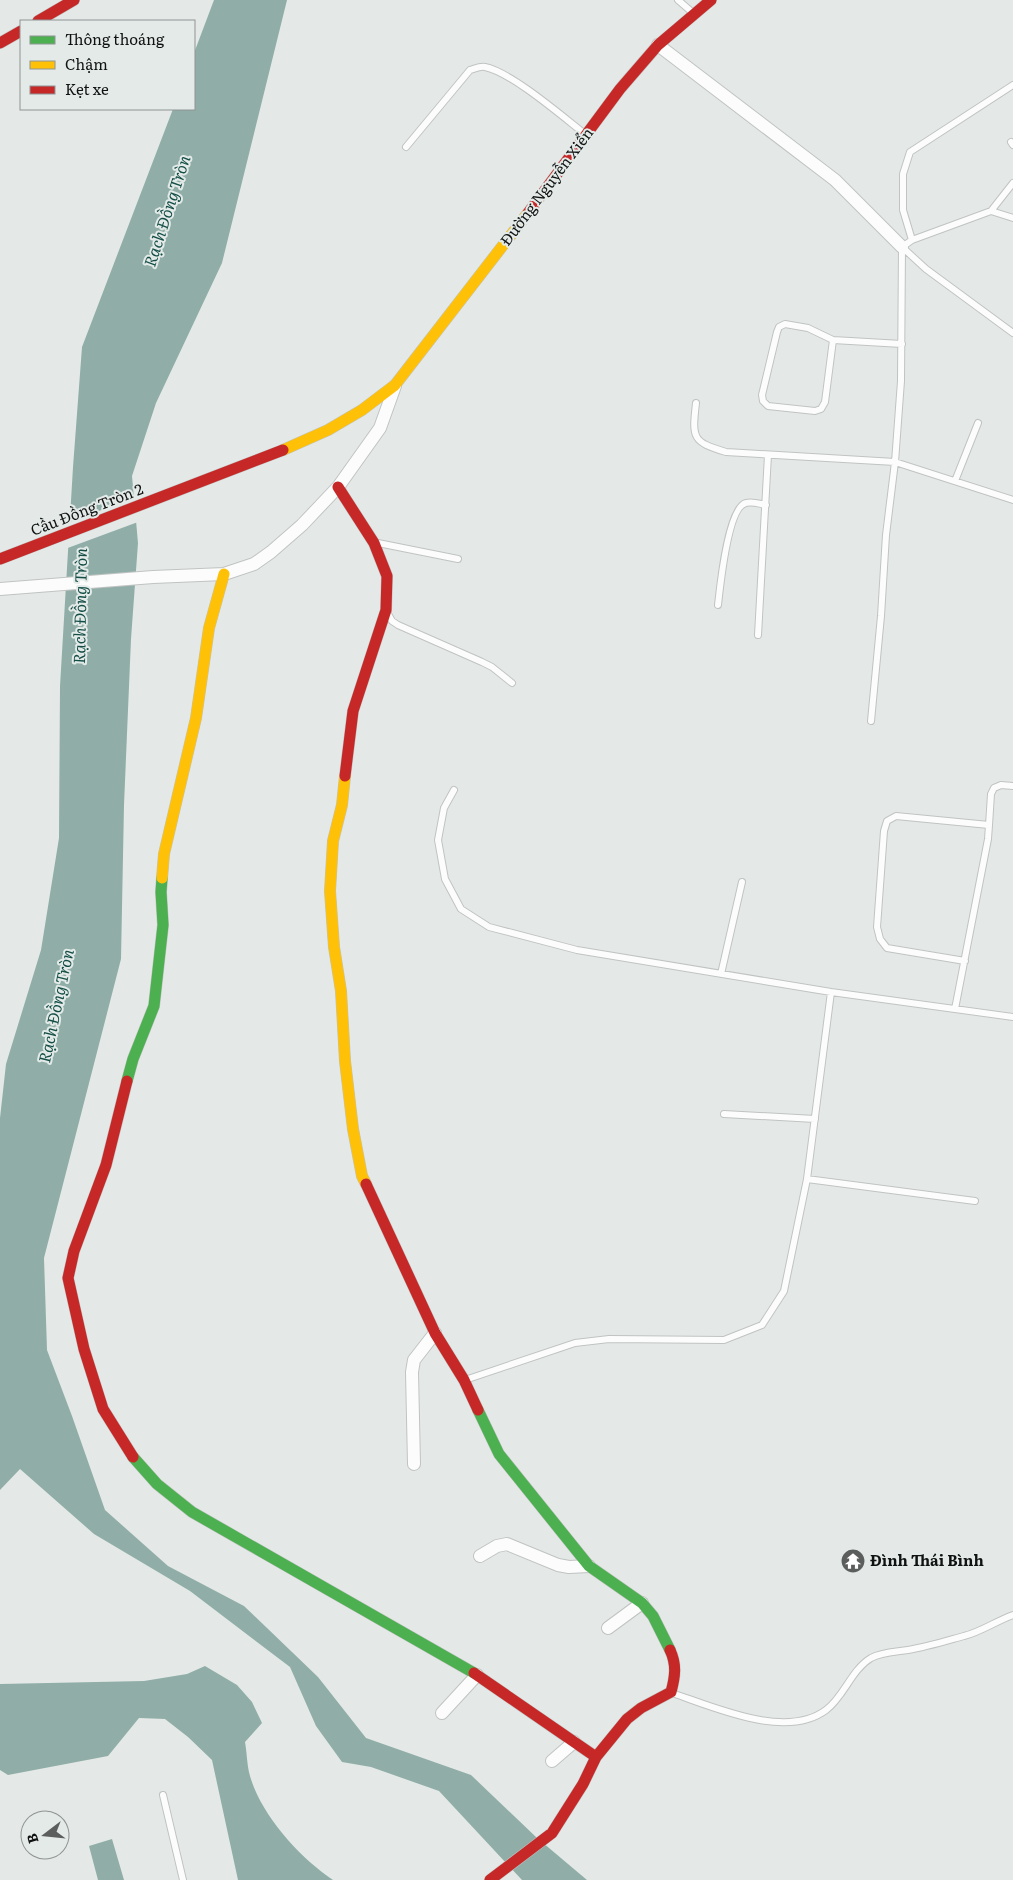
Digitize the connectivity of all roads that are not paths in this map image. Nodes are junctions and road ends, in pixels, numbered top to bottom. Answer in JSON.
{"nodes":[{"id":1,"x":74,"y":0,"type":"edge"},
{"id":2,"x":678,"y":0,"type":"edge"},
{"id":3,"x":711,"y":0,"type":"edge"},
{"id":4,"x":694,"y":14,"type":"junction"},
{"id":5,"x":40,"y":20,"type":"edge"},
{"id":6,"x":20,"y":32,"type":"edge"},
{"id":7,"x":0,"y":43,"type":"edge"},
{"id":8,"x":658,"y":45,"type":"junction"},
{"id":9,"x":1013,"y":85,"type":"edge"},
{"id":10,"x":586,"y":135,"type":"junction"},
{"id":11,"x":406,"y":147,"type":"dead end"},
{"id":12,"x":1013,"y":183,"type":"edge"},
{"id":13,"x":991,"y":211,"type":"junction"},
{"id":14,"x":1013,"y":218,"type":"edge"},
{"id":15,"x":907,"y":243,"type":"junction"},
{"id":16,"x":1013,"y":333,"type":"edge"},
{"id":17,"x":833,"y":340,"type":"junction"},
{"id":18,"x":902,"y":344,"type":"junction"},
{"id":19,"x":396,"y":385,"type":"junction"},
{"id":20,"x":696,"y":403,"type":"dead end"},
{"id":21,"x":978,"y":423,"type":"dead end"},
{"id":22,"x":768,"y":455,"type":"junction"},
{"id":23,"x":896,"y":462,"type":"junction"},
{"id":24,"x":955,"y":481,"type":"junction"},
{"id":25,"x":184,"y":488,"type":"joint"},
{"id":26,"x":338,"y":488,"type":"junction"},
{"id":27,"x":1013,"y":500,"type":"edge"},
{"id":28,"x":766,"y":505,"type":"junction"},
{"id":29,"x":374,"y":543,"type":"junction"},
{"id":30,"x":0,"y":559,"type":"edge"},
{"id":31,"x":458,"y":559,"type":"dead end"},
{"id":32,"x":224,"y":574,"type":"junction"},
{"id":33,"x":0,"y":589,"type":"edge"},
{"id":34,"x":718,"y":605,"type":"dead end"},
{"id":35,"x":386,"y":610,"type":"junction"},
{"id":36,"x":758,"y":635,"type":"dead end"},
{"id":37,"x":512,"y":683,"type":"dead end"},
{"id":38,"x":871,"y":721,"type":"dead end"},
{"id":39,"x":1013,"y":786,"type":"edge"},
{"id":40,"x":454,"y":790,"type":"dead end"},
{"id":41,"x":989,"y":825,"type":"junction"},
{"id":42,"x":742,"y":882,"type":"dead end"},
{"id":43,"x":965,"y":961,"type":"junction"},
{"id":44,"x":721,"y":974,"type":"junction"},
{"id":45,"x":831,"y":992,"type":"junction"},
{"id":46,"x":955,"y":1009,"type":"junction"},
{"id":47,"x":1013,"y":1017,"type":"edge"},
{"id":48,"x":724,"y":1114,"type":"dead end"},
{"id":49,"x":815,"y":1119,"type":"junction"},
{"id":50,"x":808,"y":1179,"type":"junction"},
{"id":51,"x":975,"y":1201,"type":"dead end"},
{"id":52,"x":435,"y":1333,"type":"junction"},
{"id":53,"x":464,"y":1380,"type":"junction"},
{"id":54,"x":414,"y":1464,"type":"dead end"},
{"id":55,"x":480,"y":1556,"type":"dead end"},
{"id":56,"x":589,"y":1566,"type":"junction"},
{"id":57,"x":642,"y":1603,"type":"junction"},
{"id":58,"x":1013,"y":1615,"type":"edge"},
{"id":59,"x":608,"y":1628,"type":"dead end"},
{"id":60,"x":477,"y":1675,"type":"junction"},
{"id":61,"x":671,"y":1692,"type":"junction"},
{"id":62,"x":442,"y":1713,"type":"dead end"},
{"id":63,"x":574,"y":1742,"type":"junction"},
{"id":64,"x":596,"y":1757,"type":"junction"},
{"id":65,"x":552,"y":1761,"type":"dead end"},
{"id":66,"x":163,"y":1796,"type":"dead end"},
{"id":67,"x":183,"y":1880,"type":"edge"},
{"id":68,"x":490,"y":1880,"type":"edge"}],
"edges":[{"from":1,"to":5,"type":"main road"},
{"from":2,"to":4,"type":"lane"},
{"from":3,"to":4,"type":"main road","name":"Đường Nguyễn Xiển"},
{"from":4,"to":8,"type":"main road","name":"Đường Nguyễn Xiển"},
{"from":6,"to":7,"type":"main road"},
{"from":8,"to":10,"type":"main road","name":"Đường Nguyễn Xiển"},
{"from":8,"to":15,"type":"street"},
{"from":9,"to":15,"type":"lane"},
{"from":10,"to":11,"type":"lane"},
{"from":10,"to":19,"type":"main road","name":"Đường Nguyễn Xiển"},
{"from":12,"to":13,"type":"lane"},
{"from":13,"to":14,"type":"lane"},
{"from":13,"to":15,"type":"lane"},
{"from":15,"to":16,"type":"lane"},
{"from":15,"to":18,"type":"lane"},
{"from":17,"to":17,"type":"lane"},
{"from":17,"to":18,"type":"lane"},
{"from":18,"to":23,"type":"lane"},
{"from":19,"to":25,"type":"main road","name":"Đường Nguyễn Xiển"},
{"from":19,"to":26,"type":"street","name":"Đường Nguyễn Xiển"},
{"from":20,"to":22,"type":"lane"},
{"from":21,"to":24,"type":"lane"},
{"from":22,"to":23,"type":"lane"},
{"from":22,"to":28,"type":"lane"},
{"from":23,"to":24,"type":"lane"},
{"from":23,"to":38,"type":"lane"},
{"from":24,"to":27,"type":"lane"},
{"from":25,"to":30,"type":"main road","name":"Cầu Đồng Tròn 2"},
{"from":26,"to":29,"type":"main road"},
{"from":26,"to":32,"type":"street","name":"Đường Nguyễn Xiển"},
{"from":28,"to":34,"type":"lane"},
{"from":28,"to":36,"type":"lane"},
{"from":29,"to":31,"type":"lane"},
{"from":29,"to":35,"type":"main road"},
{"from":32,"to":33,"type":"street","name":"Đường Nguyễn Xiển"},
{"from":32,"to":60,"type":"main road"},
{"from":35,"to":37,"type":"lane"},
{"from":35,"to":52,"type":"main road"},
{"from":39,"to":41,"type":"lane"},
{"from":40,"to":44,"type":"lane"},
{"from":41,"to":43,"type":"lane"},
{"from":41,"to":43,"type":"lane"},
{"from":42,"to":44,"type":"lane"},
{"from":43,"to":46,"type":"lane"},
{"from":44,"to":45,"type":"lane"},
{"from":45,"to":46,"type":"lane"},
{"from":45,"to":49,"type":"lane"},
{"from":46,"to":47,"type":"lane"},
{"from":48,"to":49,"type":"lane"},
{"from":49,"to":50,"type":"lane"},
{"from":50,"to":51,"type":"lane"},
{"from":50,"to":53,"type":"lane"},
{"from":52,"to":53,"type":"main road"},
{"from":52,"to":54,"type":"street"},
{"from":53,"to":56,"type":"main road"},
{"from":55,"to":56,"type":"street"},
{"from":56,"to":57,"type":"main road"},
{"from":57,"to":59,"type":"street"},
{"from":57,"to":61,"type":"main road"},
{"from":58,"to":61,"type":"lane"},
{"from":60,"to":62,"type":"street"},
{"from":60,"to":63,"type":"main road"},
{"from":61,"to":64,"type":"main road"},
{"from":63,"to":64,"type":"main road"},
{"from":63,"to":65,"type":"street"},
{"from":64,"to":68,"type":"main road"},
{"from":66,"to":67,"type":"lane"}]}
